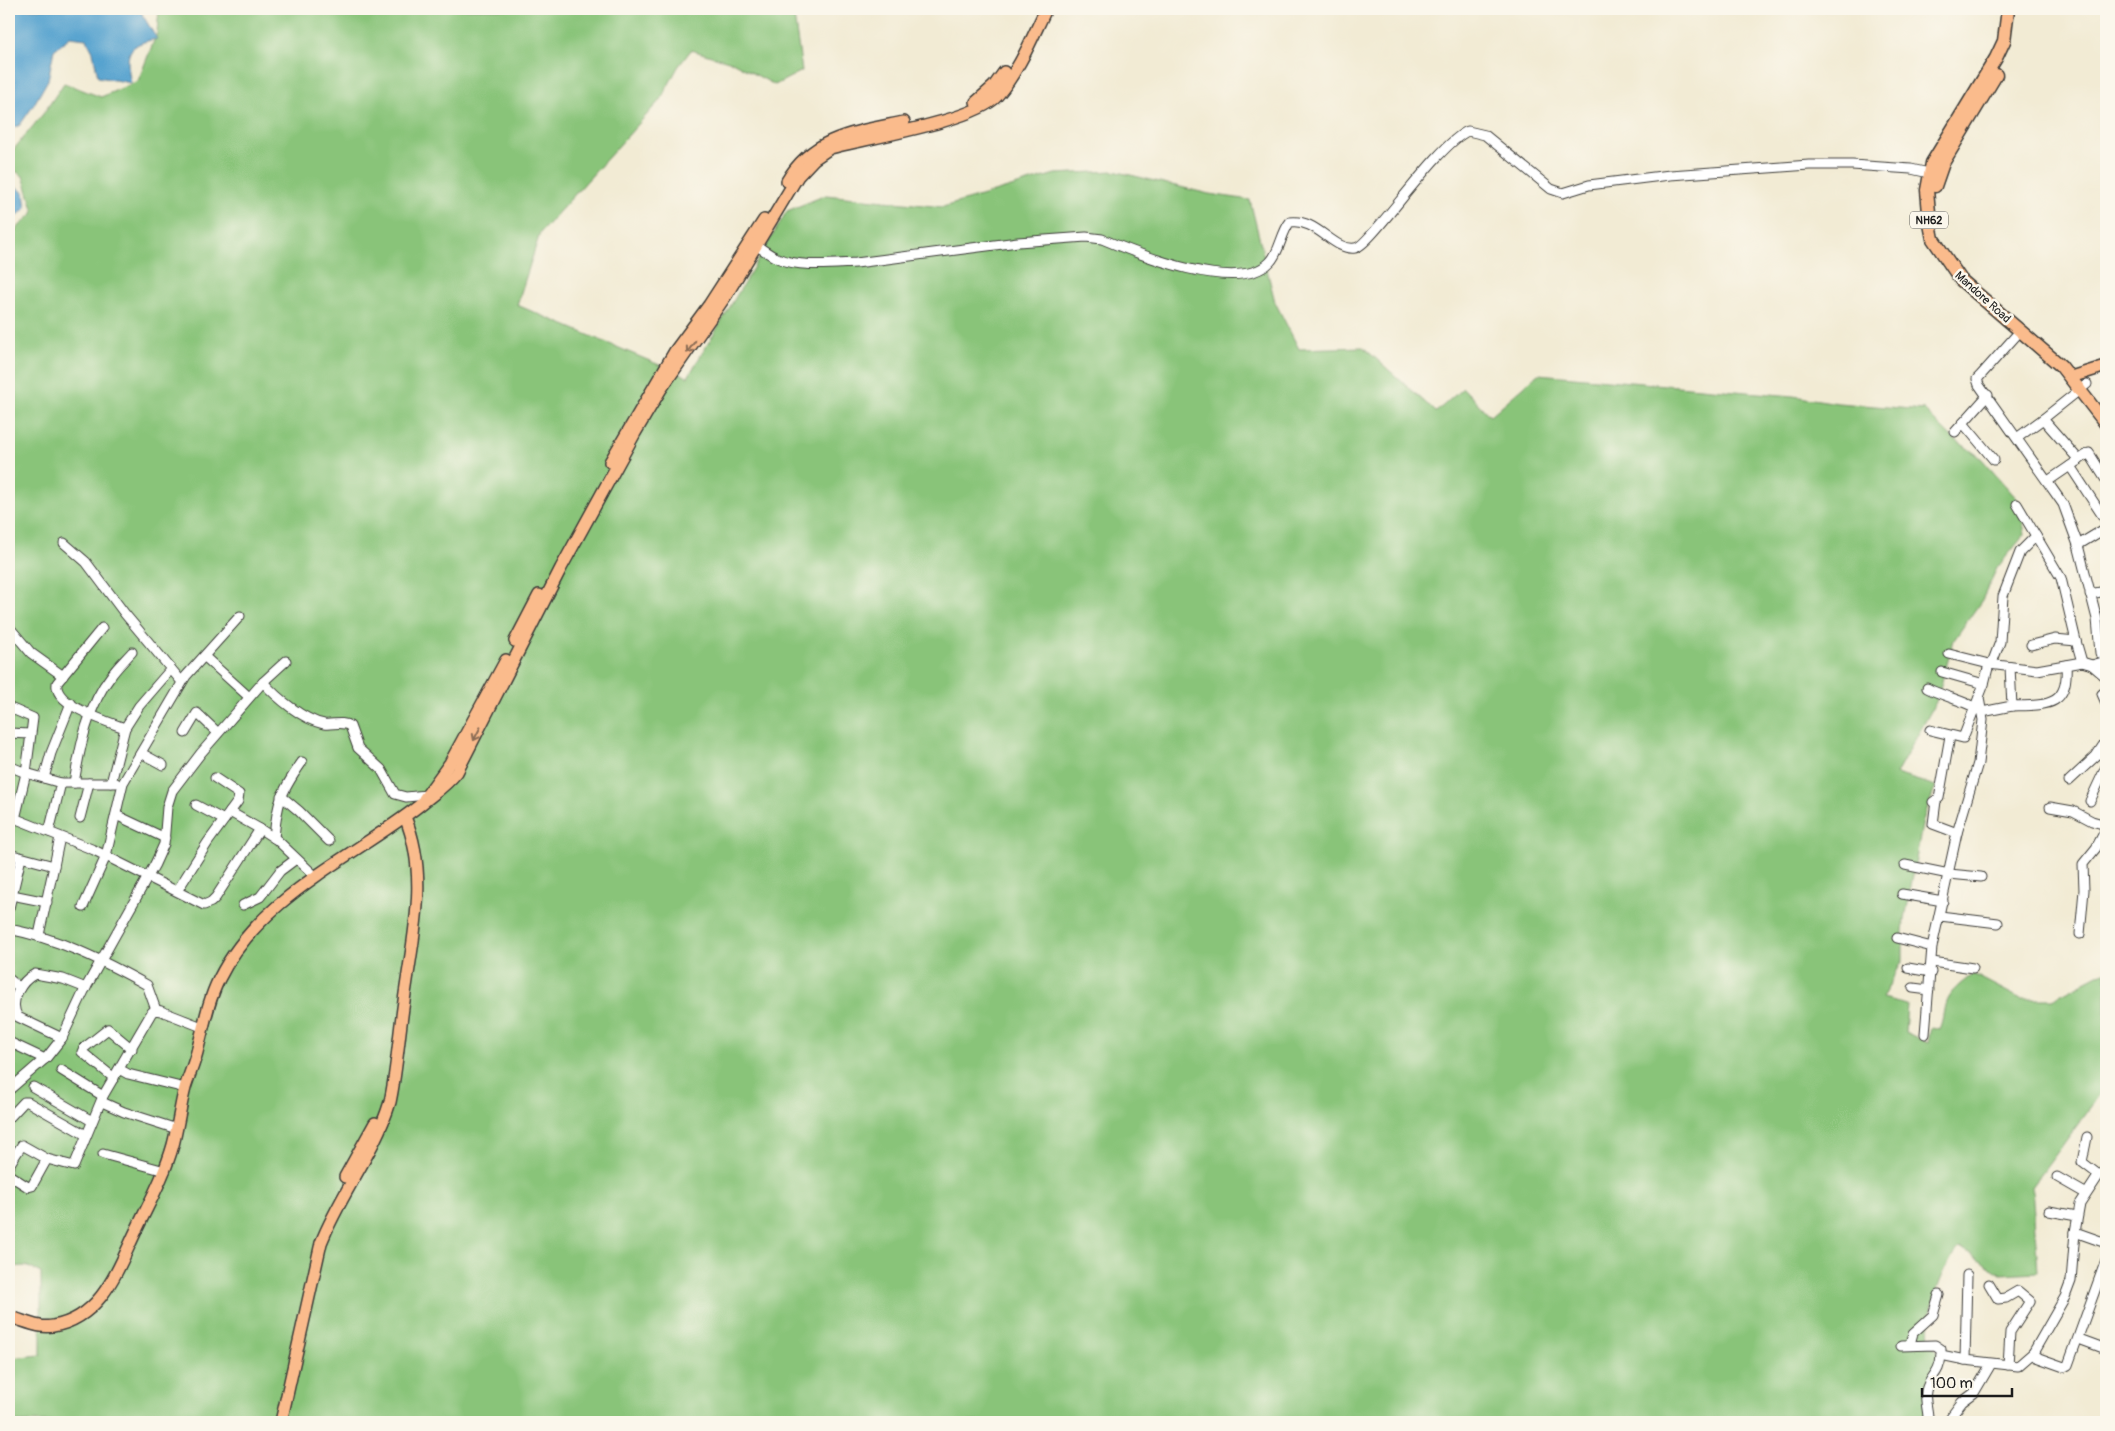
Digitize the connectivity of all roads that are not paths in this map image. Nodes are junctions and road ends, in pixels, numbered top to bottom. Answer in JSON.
{"nodes":[{"id":1,"x":1038,"y":9,"type":"edge"},
{"id":2,"x":1046,"y":9,"type":"edge"},
{"id":3,"x":2008,"y":9,"type":"edge"},
{"id":4,"x":2016,"y":9,"type":"edge"},
{"id":5,"x":994,"y":93,"type":"junction"},
{"id":6,"x":1929,"y":173,"type":"junction"},
{"id":7,"x":757,"y":246,"type":"junction"},
{"id":8,"x":2021,"y":330,"type":"junction"},
{"id":9,"x":2106,"y":366,"type":"edge"},
{"id":10,"x":2074,"y":376,"type":"junction"},
{"id":11,"x":2084,"y":386,"type":"junction"},
{"id":12,"x":1988,"y":395,"type":"junction"},
{"id":13,"x":2106,"y":410,"type":"edge"},
{"id":14,"x":2043,"y":419,"type":"junction"},
{"id":15,"x":1963,"y":423,"type":"junction"},
{"id":16,"x":2106,"y":424,"type":"edge"},
{"id":17,"x":1955,"y":432,"type":"dead end"},
{"id":18,"x":2017,"y":438,"type":"junction"},
{"id":19,"x":1994,"y":460,"type":"dead end"},
{"id":20,"x":2079,"y":460,"type":"junction"},
{"id":21,"x":2070,"y":466,"type":"junction"},
{"id":22,"x":2106,"y":480,"type":"edge"},
{"id":23,"x":2048,"y":481,"type":"junction"},
{"id":24,"x":2017,"y":504,"type":"dead end"},
{"id":25,"x":2106,"y":521,"type":"edge"},
{"id":26,"x":2106,"y":528,"type":"edge"},
{"id":27,"x":2036,"y":536,"type":"junction"},
{"id":28,"x":64,"y":542,"type":"dead end"},
{"id":29,"x":2078,"y":545,"type":"junction"},
{"id":30,"x":2106,"y":591,"type":"edge"},
{"id":31,"x":2090,"y":594,"type":"junction"},
{"id":32,"x":240,"y":616,"type":"dead end"},
{"id":33,"x":9,"y":627,"type":"edge"},
{"id":34,"x":102,"y":628,"type":"dead end"},
{"id":35,"x":2076,"y":641,"type":"junction"},
{"id":36,"x":2031,"y":645,"type":"dead end"},
{"id":37,"x":132,"y":652,"type":"dead end"},
{"id":38,"x":2106,"y":652,"type":"edge"},
{"id":39,"x":1949,"y":654,"type":"dead end"},
{"id":40,"x":205,"y":656,"type":"junction"},
{"id":41,"x":286,"y":661,"type":"dead end"},
{"id":42,"x":2106,"y":661,"type":"edge"},
{"id":43,"x":2082,"y":662,"type":"junction"},
{"id":44,"x":1990,"y":663,"type":"junction"},
{"id":45,"x":2066,"y":665,"type":"junction"},
{"id":46,"x":2092,"y":665,"type":"junction"},
{"id":47,"x":2010,"y":666,"type":"junction"},
{"id":48,"x":171,"y":669,"type":"junction"},
{"id":49,"x":1942,"y":672,"type":"dead end"},
{"id":50,"x":63,"y":676,"type":"junction"},
{"id":51,"x":2106,"y":677,"type":"edge"},
{"id":52,"x":182,"y":682,"type":"junction"},
{"id":53,"x":264,"y":682,"type":"junction"},
{"id":54,"x":1984,"y":684,"type":"junction"},
{"id":55,"x":1927,"y":688,"type":"dead end"},
{"id":56,"x":2106,"y":690,"type":"edge"},
{"id":57,"x":249,"y":697,"type":"junction"},
{"id":58,"x":71,"y":703,"type":"junction"},
{"id":59,"x":2106,"y":703,"type":"edge"},
{"id":60,"x":1978,"y":705,"type":"junction"},
{"id":61,"x":2012,"y":706,"type":"junction"},
{"id":62,"x":10,"y":708,"type":"dead end"},
{"id":63,"x":91,"y":716,"type":"junction"},
{"id":64,"x":125,"y":728,"type":"junction"},
{"id":65,"x":1930,"y":730,"type":"dead end"},
{"id":66,"x":218,"y":732,"type":"junction"},
{"id":67,"x":9,"y":733,"type":"edge"},
{"id":68,"x":185,"y":733,"type":"dead end"},
{"id":69,"x":30,"y":734,"type":"junction"},
{"id":70,"x":1950,"y":736,"type":"junction"},
{"id":71,"x":2106,"y":741,"type":"edge"},
{"id":72,"x":141,"y":753,"type":"junction"},
{"id":73,"x":302,"y":762,"type":"dead end"},
{"id":74,"x":163,"y":764,"type":"dead end"},
{"id":75,"x":9,"y":766,"type":"edge"},
{"id":76,"x":2106,"y":767,"type":"edge"},
{"id":77,"x":26,"y":773,"type":"junction"},
{"id":78,"x":44,"y":778,"type":"junction"},
{"id":79,"x":215,"y":778,"type":"dead end"},
{"id":80,"x":2069,"y":781,"type":"dead end"},
{"id":81,"x":61,"y":783,"type":"junction"},
{"id":82,"x":74,"y":783,"type":"junction"},
{"id":83,"x":89,"y":783,"type":"junction"},
{"id":84,"x":110,"y":783,"type":"junction"},
{"id":85,"x":124,"y":783,"type":"junction"},
{"id":86,"x":281,"y":796,"type":"junction"},
{"id":87,"x":423,"y":799,"type":"junction"},
{"id":88,"x":2090,"y":801,"type":"dead end"},
{"id":89,"x":196,"y":805,"type":"dead end"},
{"id":90,"x":2050,"y":807,"type":"dead end"},
{"id":91,"x":230,"y":812,"type":"junction"},
{"id":92,"x":116,"y":815,"type":"junction"},
{"id":93,"x":406,"y":817,"type":"junction"},
{"id":94,"x":12,"y":818,"type":"edge"},
{"id":95,"x":80,"y":818,"type":"dead end"},
{"id":96,"x":224,"y":820,"type":"junction"},
{"id":97,"x":2106,"y":827,"type":"edge"},
{"id":98,"x":260,"y":829,"type":"junction"},
{"id":99,"x":49,"y":832,"type":"junction"},
{"id":100,"x":1957,"y":833,"type":"junction"},
{"id":101,"x":60,"y":837,"type":"junction"},
{"id":102,"x":165,"y":838,"type":"junction"},
{"id":103,"x":274,"y":838,"type":"junction"},
{"id":104,"x":329,"y":841,"type":"dead end"},
{"id":105,"x":9,"y":854,"type":"edge"},
{"id":106,"x":106,"y":856,"type":"junction"},
{"id":107,"x":21,"y":858,"type":"junction"},
{"id":108,"x":296,"y":859,"type":"junction"},
{"id":109,"x":1904,"y":865,"type":"dead end"},
{"id":110,"x":54,"y":866,"type":"junction"},
{"id":111,"x":1949,"y":874,"type":"junction"},
{"id":112,"x":149,"y":876,"type":"junction"},
{"id":113,"x":315,"y":876,"type":"junction"},
{"id":114,"x":1981,"y":877,"type":"dead end"},
{"id":115,"x":177,"y":891,"type":"junction"},
{"id":116,"x":1902,"y":894,"type":"dead end"},
{"id":117,"x":12,"y":895,"type":"junction"},
{"id":118,"x":1943,"y":901,"type":"junction"},
{"id":119,"x":47,"y":902,"type":"junction"},
{"id":120,"x":243,"y":905,"type":"dead end"},
{"id":121,"x":9,"y":908,"type":"edge"},
{"id":122,"x":82,"y":908,"type":"dead end"},
{"id":123,"x":1940,"y":916,"type":"junction"},
{"id":124,"x":1998,"y":923,"type":"dead end"},
{"id":125,"x":9,"y":930,"type":"edge"},
{"id":126,"x":2080,"y":934,"type":"dead end"},
{"id":127,"x":39,"y":935,"type":"junction"},
{"id":128,"x":1898,"y":938,"type":"dead end"},
{"id":129,"x":1932,"y":947,"type":"junction"},
{"id":130,"x":101,"y":959,"type":"junction"},
{"id":131,"x":1932,"y":962,"type":"junction"},
{"id":132,"x":1908,"y":968,"type":"dead end"},
{"id":133,"x":1973,"y":968,"type":"dead end"},
{"id":134,"x":1931,"y":972,"type":"junction"},
{"id":135,"x":9,"y":979,"type":"edge"},
{"id":136,"x":20,"y":988,"type":"junction"},
{"id":137,"x":86,"y":988,"type":"junction"},
{"id":138,"x":1913,"y":988,"type":"dead end"},
{"id":139,"x":1929,"y":990,"type":"junction"},
{"id":140,"x":156,"y":1010,"type":"junction"},
{"id":141,"x":202,"y":1027,"type":"junction"},
{"id":142,"x":1925,"y":1034,"type":"dead end"},
{"id":143,"x":62,"y":1038,"type":"junction"},
{"id":144,"x":12,"y":1043,"type":"edge"},
{"id":145,"x":132,"y":1049,"type":"junction"},
{"id":146,"x":9,"y":1053,"type":"edge"},
{"id":147,"x":45,"y":1059,"type":"junction"},
{"id":148,"x":61,"y":1070,"type":"dead end"},
{"id":149,"x":119,"y":1070,"type":"junction"},
{"id":150,"x":114,"y":1078,"type":"junction"},
{"id":151,"x":33,"y":1087,"type":"dead end"},
{"id":152,"x":185,"y":1088,"type":"junction"},
{"id":153,"x":9,"y":1090,"type":"edge"},
{"id":154,"x":103,"y":1099,"type":"junction"},
{"id":155,"x":9,"y":1118,"type":"edge"},
{"id":156,"x":92,"y":1121,"type":"junction"},
{"id":157,"x":177,"y":1129,"type":"junction"},
{"id":158,"x":86,"y":1135,"type":"junction"},
{"id":159,"x":2087,"y":1137,"type":"dead end"},
{"id":160,"x":103,"y":1154,"type":"dead end"},
{"id":161,"x":47,"y":1159,"type":"junction"},
{"id":162,"x":9,"y":1165,"type":"edge"},
{"id":163,"x":165,"y":1171,"type":"junction"},
{"id":164,"x":2103,"y":1173,"type":"edge"},
{"id":165,"x":9,"y":1175,"type":"edge"},
{"id":166,"x":2057,"y":1177,"type":"dead end"},
{"id":167,"x":2085,"y":1193,"type":"junction"},
{"id":168,"x":2049,"y":1211,"type":"dead end"},
{"id":169,"x":2077,"y":1216,"type":"junction"},
{"id":170,"x":2075,"y":1232,"type":"junction"},
{"id":171,"x":2106,"y":1243,"type":"edge"},
{"id":172,"x":2106,"y":1260,"type":"edge"},
{"id":173,"x":1966,"y":1275,"type":"dead end"},
{"id":174,"x":1989,"y":1284,"type":"dead end"},
{"id":175,"x":1939,"y":1295,"type":"dead end"},
{"id":176,"x":9,"y":1317,"type":"edge"},
{"id":177,"x":2079,"y":1340,"type":"junction"},
{"id":178,"x":2106,"y":1349,"type":"edge"},
{"id":179,"x":2033,"y":1353,"type":"junction"},
{"id":180,"x":1941,"y":1355,"type":"junction"},
{"id":181,"x":1965,"y":1360,"type":"junction"},
{"id":182,"x":1992,"y":1364,"type":"junction"},
{"id":183,"x":2008,"y":1365,"type":"junction"},
{"id":184,"x":274,"y":1422,"type":"edge"},
{"id":185,"x":282,"y":1422,"type":"edge"},
{"id":186,"x":1928,"y":1422,"type":"edge"},
{"id":187,"x":1947,"y":1422,"type":"edge"}],
"edges":[{"from":1,"to":5,"type":"main road"},
{"from":2,"to":5,"type":"main road"},
{"from":3,"to":6,"type":"highway","name":"Mandore Road","number":"NH62"},
{"from":4,"to":10,"type":"highway","name":"Mandore Road","number":"NH62"},
{"from":5,"to":7,"type":"main road"},
{"from":5,"to":87,"type":"main road"},
{"from":6,"to":7,"type":"street"},
{"from":6,"to":8,"type":"highway","name":"Mandore Road","number":"NH62"},
{"from":7,"to":87,"type":"main road","one_way":true},
{"from":8,"to":10,"type":"highway","name":"Mandore Road","number":"NH62"},
{"from":8,"to":12,"type":"street"},
{"from":9,"to":10,"type":"main road"},
{"from":10,"to":11,"type":"highway","name":"Mandore Road","number":"NH62"},
{"from":11,"to":13,"type":"highway","name":"Mandore Road","number":"NH62"},
{"from":11,"to":14,"type":"street"},
{"from":11,"to":16,"type":"highway","name":"Mandore Road","number":"NH62"},
{"from":12,"to":15,"type":"street"},
{"from":12,"to":18,"type":"street"},
{"from":14,"to":18,"type":"street"},
{"from":14,"to":20,"type":"street"},
{"from":15,"to":17,"type":"street"},
{"from":15,"to":19,"type":"street"},
{"from":18,"to":23,"type":"street"},
{"from":20,"to":21,"type":"street"},
{"from":20,"to":22,"type":"street"},
{"from":21,"to":23,"type":"street"},
{"from":21,"to":25,"type":"street"},
{"from":23,"to":29,"type":"street"},
{"from":24,"to":27,"type":"street"},
{"from":26,"to":29,"type":"street"},
{"from":27,"to":35,"type":"street"},
{"from":27,"to":44,"type":"street"},
{"from":28,"to":48,"type":"street"},
{"from":29,"to":31,"type":"street"},
{"from":30,"to":31,"type":"street"},
{"from":31,"to":38,"type":"street"},
{"from":32,"to":40,"type":"street"},
{"from":33,"to":50,"type":"street"},
{"from":34,"to":50,"type":"street"},
{"from":35,"to":36,"type":"street"},
{"from":35,"to":43,"type":"street"},
{"from":37,"to":63,"type":"street"},
{"from":39,"to":44,"type":"street"},
{"from":40,"to":52,"type":"street"},
{"from":40,"to":57,"type":"street"},
{"from":41,"to":53,"type":"street"},
{"from":42,"to":46,"type":"street"},
{"from":43,"to":45,"type":"street"},
{"from":43,"to":46,"type":"street"},
{"from":44,"to":47,"type":"street"},
{"from":44,"to":54,"type":"street"},
{"from":45,"to":47,"type":"street"},
{"from":45,"to":61,"type":"street"},
{"from":46,"to":51,"type":"street"},
{"from":47,"to":61,"type":"street"},
{"from":48,"to":52,"type":"street"},
{"from":48,"to":64,"type":"street"},
{"from":49,"to":54,"type":"street"},
{"from":50,"to":58,"type":"street"},
{"from":52,"to":72,"type":"street"},
{"from":53,"to":57,"type":"street"},
{"from":53,"to":87,"type":"street"},
{"from":54,"to":60,"type":"street"},
{"from":55,"to":60,"type":"street"},
{"from":56,"to":59,"type":"street"},
{"from":57,"to":66,"type":"street"},
{"from":58,"to":63,"type":"street"},
{"from":58,"to":78,"type":"street"},
{"from":60,"to":61,"type":"street"},
{"from":60,"to":70,"type":"street"},
{"from":60,"to":100,"type":"street"},
{"from":62,"to":69,"type":"street"},
{"from":63,"to":64,"type":"street"},
{"from":63,"to":82,"type":"street"},
{"from":64,"to":84,"type":"street"},
{"from":65,"to":70,"type":"street"},
{"from":66,"to":68,"type":"street"},
{"from":66,"to":102,"type":"street"},
{"from":67,"to":69,"type":"street"},
{"from":69,"to":77,"type":"street"},
{"from":70,"to":100,"type":"street"},
{"from":71,"to":80,"type":"street"},
{"from":72,"to":74,"type":"street"},
{"from":72,"to":85,"type":"street"},
{"from":73,"to":86,"type":"street"},
{"from":75,"to":77,"type":"street"},
{"from":76,"to":88,"type":"street"},
{"from":77,"to":78,"type":"street"},
{"from":77,"to":94,"type":"street"},
{"from":78,"to":81,"type":"street"},
{"from":79,"to":91,"type":"street"},
{"from":81,"to":82,"type":"street"},
{"from":81,"to":99,"type":"street"},
{"from":82,"to":83,"type":"street"},
{"from":83,"to":84,"type":"street"},
{"from":83,"to":95,"type":"street"},
{"from":84,"to":85,"type":"street"},
{"from":85,"to":92,"type":"street"},
{"from":86,"to":103,"type":"street"},
{"from":86,"to":104,"type":"street"},
{"from":87,"to":93,"type":"main road"},
{"from":89,"to":96,"type":"street"},
{"from":90,"to":97,"type":"street"},
{"from":91,"to":96,"type":"street"},
{"from":91,"to":98,"type":"street"},
{"from":92,"to":102,"type":"street"},
{"from":92,"to":106,"type":"street"},
{"from":93,"to":113,"type":"main road"},
{"from":93,"to":184,"type":"main road"},
{"from":93,"to":185,"type":"main road"},
{"from":94,"to":99,"type":"street"},
{"from":96,"to":115,"type":"street"},
{"from":97,"to":126,"type":"street"},
{"from":98,"to":103,"type":"street"},
{"from":98,"to":115,"type":"street"},
{"from":99,"to":101,"type":"street"},
{"from":100,"to":111,"type":"street"},
{"from":101,"to":106,"type":"street"},
{"from":101,"to":110,"type":"street"},
{"from":102,"to":112,"type":"street"},
{"from":103,"to":108,"type":"street"},
{"from":105,"to":107,"type":"street"},
{"from":106,"to":112,"type":"street"},
{"from":106,"to":122,"type":"street"},
{"from":107,"to":110,"type":"street"},
{"from":107,"to":117,"type":"street"},
{"from":108,"to":113,"type":"street"},
{"from":108,"to":120,"type":"street"},
{"from":109,"to":111,"type":"street"},
{"from":110,"to":119,"type":"street"},
{"from":111,"to":114,"type":"street"},
{"from":111,"to":118,"type":"street"},
{"from":112,"to":115,"type":"street"},
{"from":112,"to":130,"type":"street"},
{"from":113,"to":141,"type":"main road"},
{"from":116,"to":118,"type":"street"},
{"from":117,"to":119,"type":"street"},
{"from":117,"to":121,"type":"street"},
{"from":118,"to":123,"type":"street"},
{"from":119,"to":127,"type":"street"},
{"from":123,"to":124,"type":"street"},
{"from":123,"to":129,"type":"street"},
{"from":125,"to":127,"type":"street"},
{"from":127,"to":130,"type":"street"},
{"from":128,"to":129,"type":"street"},
{"from":129,"to":131,"type":"street"},
{"from":130,"to":137,"type":"street"},
{"from":130,"to":140,"type":"street"},
{"from":131,"to":133,"type":"street"},
{"from":131,"to":134,"type":"street"},
{"from":132,"to":134,"type":"street"},
{"from":134,"to":139,"type":"street"},
{"from":135,"to":136,"type":"street"},
{"from":136,"to":137,"type":"street"},
{"from":136,"to":143,"type":"street"},
{"from":137,"to":143,"type":"street"},
{"from":138,"to":139,"type":"street"},
{"from":139,"to":142,"type":"street"},
{"from":140,"to":141,"type":"street"},
{"from":140,"to":145,"type":"street"},
{"from":141,"to":152,"type":"main road"},
{"from":143,"to":147,"type":"street"},
{"from":144,"to":146,"type":"street"},
{"from":144,"to":147,"type":"street"},
{"from":145,"to":149,"type":"street"},
{"from":145,"to":150,"type":"street"},
{"from":147,"to":153,"type":"street"},
{"from":148,"to":154,"type":"street"},
{"from":149,"to":150,"type":"street"},
{"from":149,"to":152,"type":"street"},
{"from":150,"to":154,"type":"street"},
{"from":151,"to":156,"type":"street"},
{"from":152,"to":157,"type":"main road"},
{"from":154,"to":156,"type":"street"},
{"from":154,"to":157,"type":"street"},
{"from":155,"to":158,"type":"street"},
{"from":156,"to":158,"type":"street"},
{"from":157,"to":163,"type":"main road"},
{"from":158,"to":161,"type":"street"},
{"from":159,"to":164,"type":"street"},
{"from":160,"to":163,"type":"street"},
{"from":161,"to":162,"type":"street"},
{"from":161,"to":165,"type":"street"},
{"from":163,"to":176,"type":"main road"},
{"from":164,"to":167,"type":"street"},
{"from":166,"to":167,"type":"street"},
{"from":167,"to":169,"type":"street"},
{"from":168,"to":169,"type":"street"},
{"from":169,"to":170,"type":"street"},
{"from":170,"to":171,"type":"street"},
{"from":170,"to":179,"type":"street"},
{"from":172,"to":177,"type":"street"},
{"from":173,"to":181,"type":"street"},
{"from":174,"to":183,"type":"street"},
{"from":175,"to":180,"type":"street"},
{"from":177,"to":178,"type":"street"},
{"from":177,"to":179,"type":"street"},
{"from":179,"to":183,"type":"street"},
{"from":180,"to":181,"type":"street"},
{"from":180,"to":186,"type":"street"},
{"from":181,"to":182,"type":"street"},
{"from":182,"to":183,"type":"street"},
{"from":182,"to":187,"type":"street"}]}
